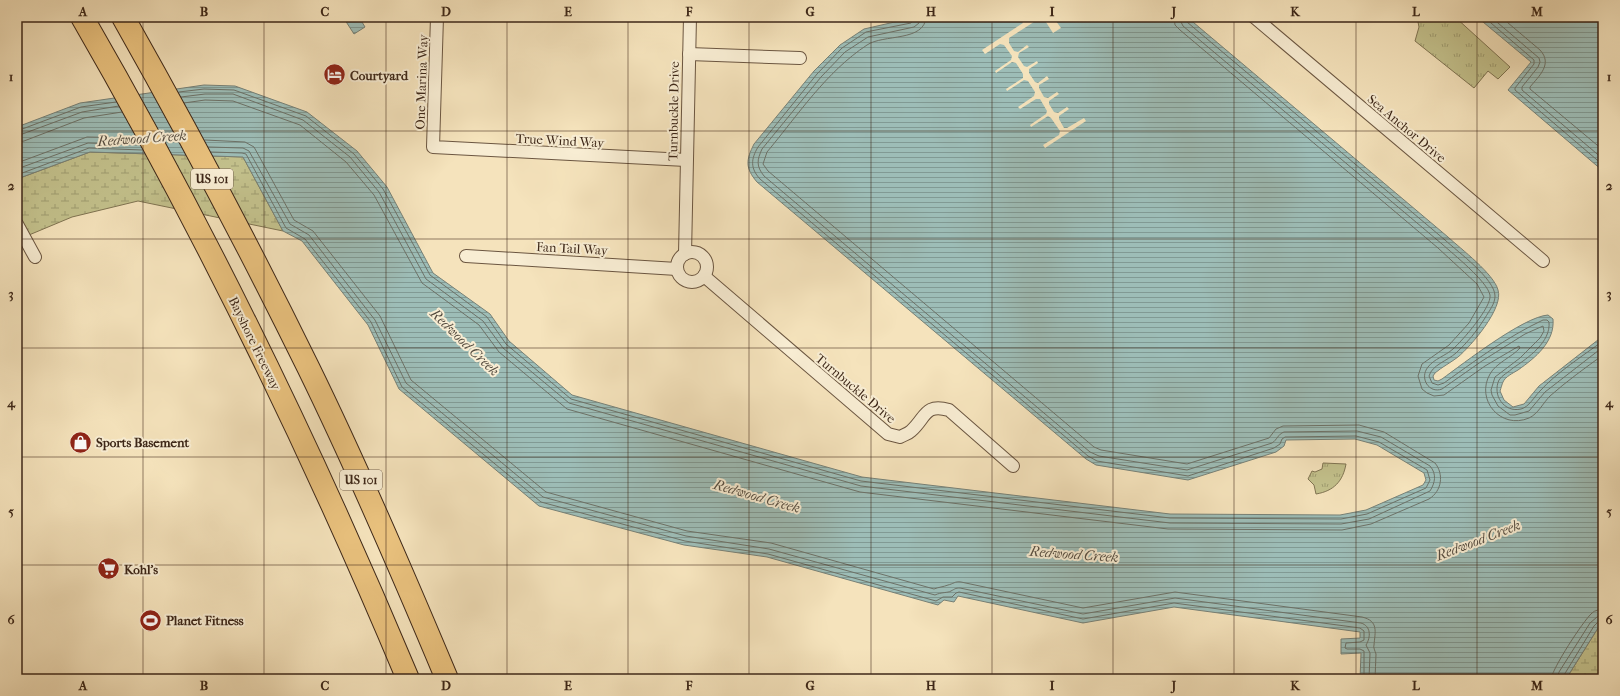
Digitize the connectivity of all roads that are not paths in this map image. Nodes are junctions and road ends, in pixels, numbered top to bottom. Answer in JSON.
{"nodes":[{"id":1,"x":82,"y":17,"type":"edge"},
{"id":2,"x":123,"y":17,"type":"edge"},
{"id":3,"x":437,"y":17,"type":"edge"},
{"id":4,"x":690,"y":17,"type":"edge"},
{"id":5,"x":1254,"y":17,"type":"edge"},
{"id":6,"x":689,"y":54,"type":"junction"},
{"id":7,"x":800,"y":58,"type":"dead end"},
{"id":8,"x":433,"y":147,"type":"joint"},
{"id":9,"x":686,"y":160,"type":"junction"},
{"id":10,"x":17,"y":224,"type":"edge"},
{"id":11,"x":685,"y":254,"type":"junction"},
{"id":12,"x":466,"y":256,"type":"dead end"},
{"id":13,"x":35,"y":257,"type":"dead end"},
{"id":14,"x":1543,"y":261,"type":"dead end"},
{"id":15,"x":677,"y":268,"type":"junction"},
{"id":16,"x":704,"y":276,"type":"junction"},
{"id":17,"x":1013,"y":466,"type":"dead end"},
{"id":18,"x":408,"y":679,"type":"edge"},
{"id":19,"x":447,"y":679,"type":"edge"}],
"edges":[{"from":1,"to":18,"type":"highway","name":"Bayshore Freeway","number":"US 101"},
{"from":2,"to":19,"type":"highway","number":"US 101"},
{"from":3,"to":8,"type":"street","name":"One Marina Way"},
{"from":4,"to":6,"type":"street","name":"Turnbuckle Drive"},
{"from":5,"to":14,"type":"street","name":"Sea Anchor Drive"},
{"from":6,"to":7,"type":"street"},
{"from":6,"to":9,"type":"street","name":"Turnbuckle Drive"},
{"from":8,"to":9,"type":"street","name":"True Wind Way"},
{"from":9,"to":11,"type":"street","name":"Turnbuckle Drive"},
{"from":10,"to":13,"type":"street"},
{"from":11,"to":15,"type":"street"},
{"from":11,"to":16,"type":"street"},
{"from":12,"to":15,"type":"street","name":"Fan Tail Way"},
{"from":15,"to":16,"type":"street"},
{"from":16,"to":17,"type":"street","name":"Turnbuckle Drive"}]}
